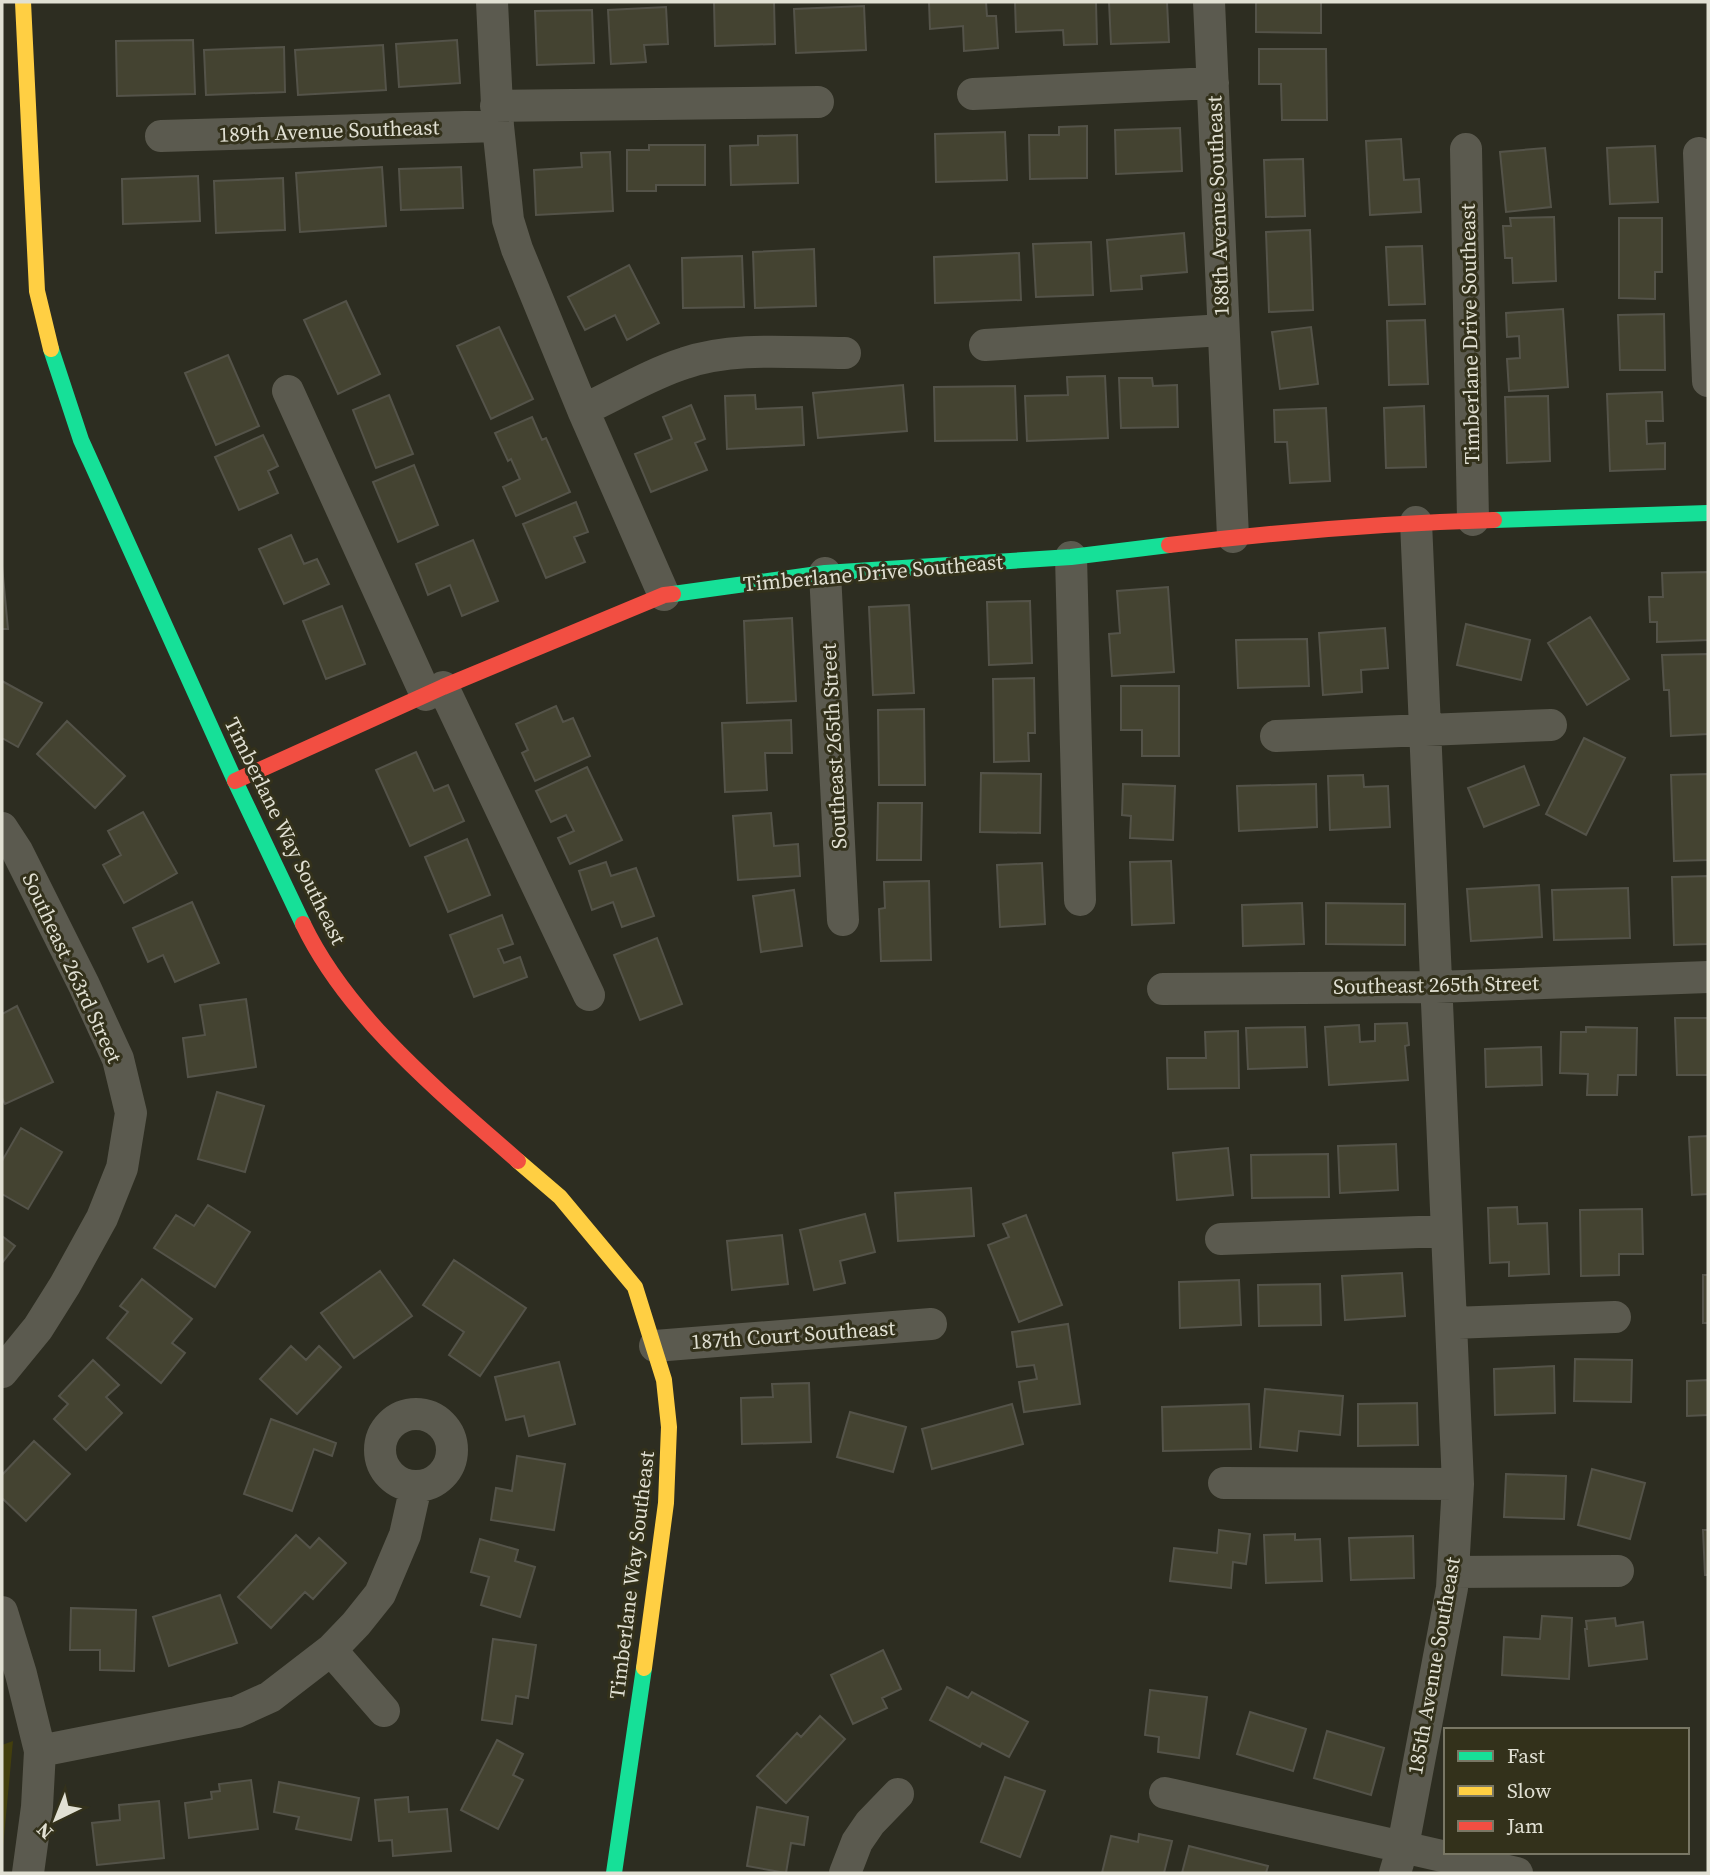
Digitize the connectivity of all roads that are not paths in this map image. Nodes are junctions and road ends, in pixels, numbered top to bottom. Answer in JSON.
{"nodes":[{"id":1,"x":23,"y":2,"type":"edge"},
{"id":2,"x":492,"y":2,"type":"edge"},
{"id":3,"x":1209,"y":2,"type":"edge"},
{"id":4,"x":1213,"y":83,"type":"junction"},
{"id":5,"x":973,"y":94,"type":"dead end"},
{"id":6,"x":818,"y":102,"type":"dead end"},
{"id":7,"x":497,"y":116,"type":"junction"},
{"id":8,"x":161,"y":136,"type":"dead end"},
{"id":9,"x":1466,"y":149,"type":"dead end"},
{"id":10,"x":1699,"y":153,"type":"dead end"},
{"id":11,"x":1223,"y":330,"type":"junction"},
{"id":12,"x":985,"y":345,"type":"dead end"},
{"id":13,"x":845,"y":353,"type":"dead end"},
{"id":14,"x":1708,"y":381,"type":"edge"},
{"id":15,"x":288,"y":391,"type":"dead end"},
{"id":16,"x":583,"y":410,"type":"junction"},
{"id":17,"x":1708,"y":513,"type":"edge"},
{"id":18,"x":1473,"y":520,"type":"junction"},
{"id":19,"x":1416,"y":522,"type":"junction"},
{"id":20,"x":1233,"y":537,"type":"junction"},
{"id":21,"x":1071,"y":557,"type":"junction"},
{"id":22,"x":825,"y":573,"type":"junction"},
{"id":23,"x":664,"y":595,"type":"junction"},
{"id":24,"x":434,"y":691,"type":"junction"},
{"id":25,"x":1550,"y":725,"type":"dead end"},
{"id":26,"x":1425,"y":730,"type":"junction"},
{"id":27,"x":1276,"y":736,"type":"dead end"},
{"id":28,"x":235,"y":781,"type":"junction"},
{"id":29,"x":2,"y":828,"type":"edge"},
{"id":30,"x":1080,"y":900,"type":"dead end"},
{"id":31,"x":843,"y":920,"type":"dead end"},
{"id":32,"x":1708,"y":977,"type":"edge"},
{"id":33,"x":1436,"y":987,"type":"junction"},
{"id":34,"x":1163,"y":989,"type":"dead end"},
{"id":35,"x":589,"y":995,"type":"dead end"},
{"id":36,"x":1447,"y":1231,"type":"junction"},
{"id":37,"x":1221,"y":1239,"type":"dead end"},
{"id":38,"x":1615,"y":1317,"type":"dead end"},
{"id":39,"x":1452,"y":1323,"type":"junction"},
{"id":40,"x":931,"y":1324,"type":"dead end"},
{"id":41,"x":655,"y":1346,"type":"junction"},
{"id":42,"x":2,"y":1372,"type":"edge"},
{"id":43,"x":1224,"y":1483,"type":"dead end"},
{"id":44,"x":1458,"y":1484,"type":"junction"},
{"id":45,"x":416,"y":1486,"type":"dead end"},
{"id":46,"x":1618,"y":1571,"type":"dead end"},
{"id":47,"x":1453,"y":1572,"type":"junction"},
{"id":48,"x":2,"y":1612,"type":"edge"},
{"id":49,"x":331,"y":1650,"type":"junction"},
{"id":50,"x":384,"y":1711,"type":"dead end"},
{"id":51,"x":40,"y":1751,"type":"junction"},
{"id":52,"x":1165,"y":1793,"type":"dead end"},
{"id":53,"x":898,"y":1794,"type":"dead end"},
{"id":54,"x":1399,"y":1860,"type":"edge"},
{"id":55,"x":28,"y":1873,"type":"edge"},
{"id":56,"x":614,"y":1873,"type":"edge"},
{"id":57,"x":845,"y":1873,"type":"edge"},
{"id":58,"x":1517,"y":1873,"type":"edge"}],
"edges":[{"from":1,"to":28,"type":"street","name":"Timberlane Way Southeast"},
{"from":2,"to":7,"type":"street"},
{"from":3,"to":4,"type":"street","name":"188th Avenue Southeast"},
{"from":4,"to":5,"type":"street","name":"188th Avenue Southeast"},
{"from":4,"to":11,"type":"street","name":"188th Avenue Southeast"},
{"from":6,"to":7,"type":"street","name":"189th Avenue Southeast"},
{"from":7,"to":8,"type":"street","name":"189th Avenue Southeast"},
{"from":7,"to":16,"type":"street"},
{"from":9,"to":18,"type":"street","name":"Timberlane Drive Southeast"},
{"from":10,"to":14,"type":"street"},
{"from":11,"to":12,"type":"street","name":"188th Avenue Southeast"},
{"from":11,"to":20,"type":"street","name":"188th Avenue Southeast"},
{"from":13,"to":16,"type":"street"},
{"from":15,"to":24,"type":"street"},
{"from":16,"to":23,"type":"street"},
{"from":17,"to":18,"type":"street","name":"Timberlane Drive Southeast"},
{"from":18,"to":19,"type":"street","name":"Timberlane Drive Southeast"},
{"from":19,"to":20,"type":"street","name":"Timberlane Drive Southeast"},
{"from":19,"to":26,"type":"street","name":"185th Avenue Southeast"},
{"from":20,"to":21,"type":"street","name":"Timberlane Drive Southeast"},
{"from":21,"to":22,"type":"street","name":"Timberlane Drive Southeast"},
{"from":21,"to":30,"type":"street"},
{"from":22,"to":23,"type":"street","name":"Timberlane Drive Southeast"},
{"from":22,"to":31,"type":"street","name":"Southeast 265th Street"},
{"from":23,"to":24,"type":"street","name":"Timberlane Drive Southeast"},
{"from":24,"to":28,"type":"street","name":"Timberlane Drive Southeast"},
{"from":24,"to":35,"type":"street"},
{"from":25,"to":26,"type":"street"},
{"from":26,"to":27,"type":"street"},
{"from":26,"to":33,"type":"street","name":"185th Avenue Southeast"},
{"from":28,"to":41,"type":"street","name":"Timberlane Way Southeast"},
{"from":29,"to":42,"type":"street","name":"Southeast 263rd Street"},
{"from":32,"to":33,"type":"street","name":"Southeast 265th Street"},
{"from":33,"to":34,"type":"street","name":"Southeast 265th Street"},
{"from":33,"to":36,"type":"street","name":"185th Avenue Southeast"},
{"from":36,"to":37,"type":"street"},
{"from":36,"to":39,"type":"street","name":"185th Avenue Southeast"},
{"from":38,"to":39,"type":"street"},
{"from":39,"to":44,"type":"street","name":"185th Avenue Southeast"},
{"from":40,"to":41,"type":"street","name":"187th Court Southeast"},
{"from":41,"to":56,"type":"street","name":"Timberlane Way Southeast"},
{"from":43,"to":44,"type":"street"},
{"from":44,"to":47,"type":"street","name":"185th Avenue Southeast"},
{"from":45,"to":49,"type":"street"},
{"from":46,"to":47,"type":"street"},
{"from":47,"to":54,"type":"street","name":"185th Avenue Southeast"},
{"from":48,"to":51,"type":"street"},
{"from":49,"to":50,"type":"street"},
{"from":49,"to":51,"type":"street"},
{"from":51,"to":55,"type":"street"},
{"from":52,"to":54,"type":"street"},
{"from":53,"to":57,"type":"street"},
{"from":54,"to":58,"type":"street"}]}
